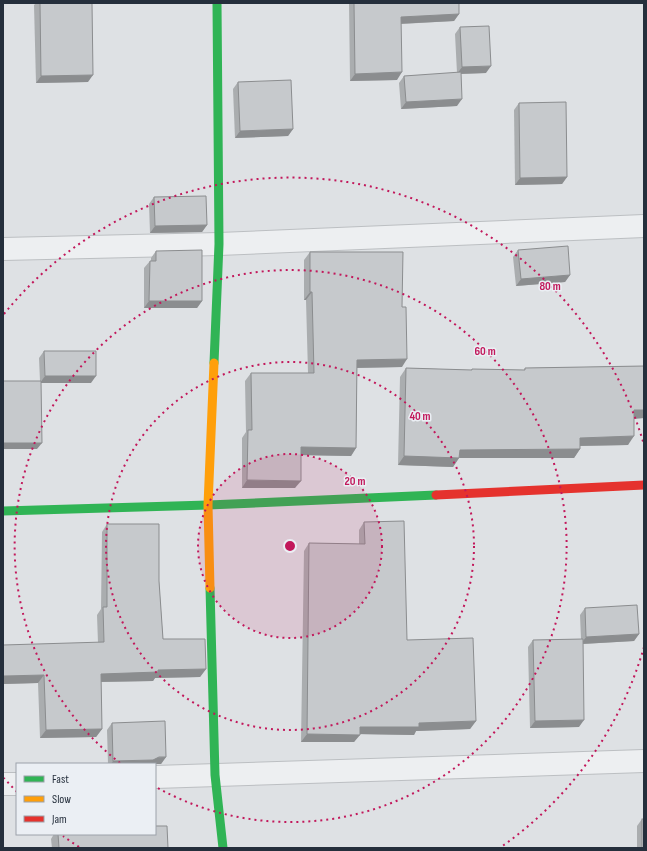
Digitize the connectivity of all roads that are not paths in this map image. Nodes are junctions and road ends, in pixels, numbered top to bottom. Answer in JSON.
{"nodes":[{"id":1,"x":216,"y":3,"type":"edge"},
{"id":2,"x":644,"y":226,"type":"edge"},
{"id":3,"x":219,"y":244,"type":"junction"},
{"id":4,"x":3,"y":249,"type":"edge"},
{"id":5,"x":644,"y":485,"type":"edge"},
{"id":6,"x":208,"y":505,"type":"junction"},
{"id":7,"x":3,"y":511,"type":"edge"},
{"id":8,"x":644,"y":762,"type":"edge"},
{"id":9,"x":215,"y":774,"type":"junction"},
{"id":10,"x":156,"y":777,"type":"edge"},
{"id":11,"x":3,"y":784,"type":"edge"},
{"id":12,"x":16,"y":784,"type":"edge"},
{"id":13,"x":223,"y":848,"type":"edge"}],
"edges":[{"from":1,"to":3,"type":"street"},
{"from":2,"to":3,"type":"street"},
{"from":3,"to":4,"type":"street"},
{"from":3,"to":6,"type":"street"},
{"from":5,"to":6,"type":"street"},
{"from":6,"to":7,"type":"street"},
{"from":6,"to":9,"type":"street"},
{"from":8,"to":9,"type":"street"},
{"from":9,"to":10,"type":"street"},
{"from":9,"to":13,"type":"street"},
{"from":11,"to":12,"type":"street"}]}
